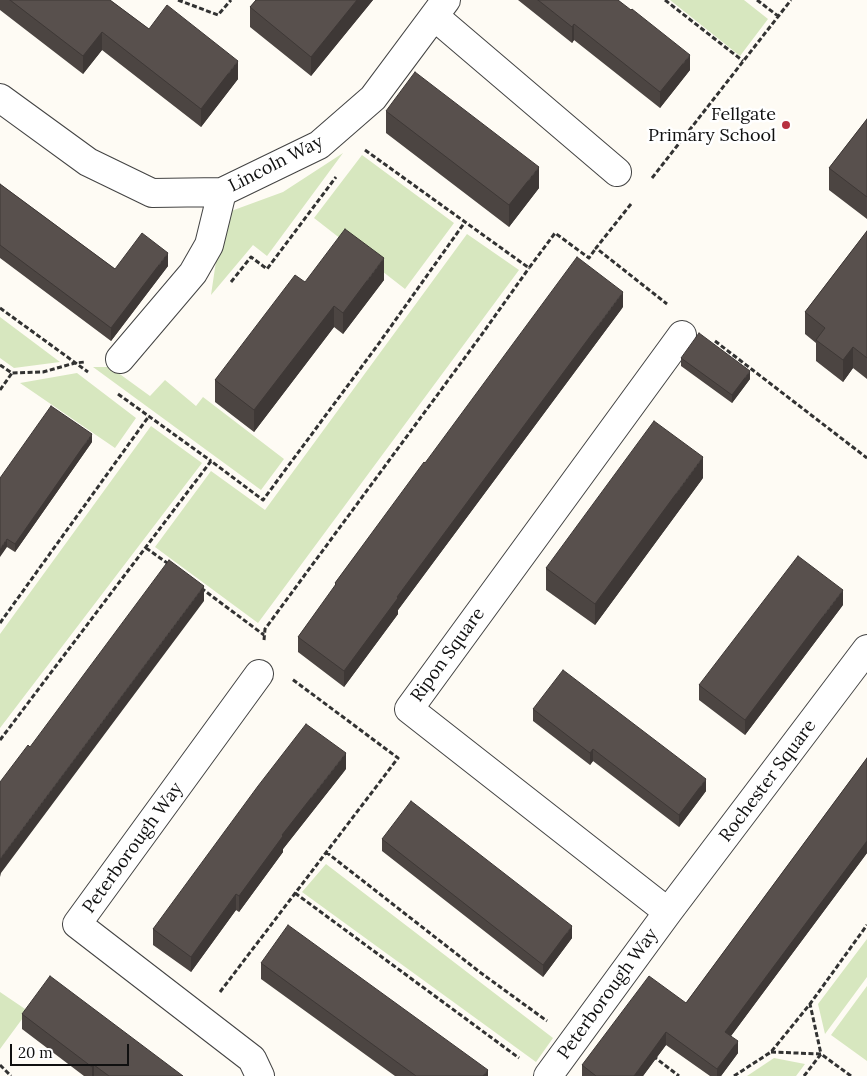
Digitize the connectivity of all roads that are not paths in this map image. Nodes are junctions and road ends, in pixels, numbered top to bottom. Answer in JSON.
{"nodes":[{"id":1,"x":440,"y":8,"type":"edge"},
{"id":2,"x":0,"y":98,"type":"edge"},
{"id":3,"x":617,"y":172,"type":"dead end"},
{"id":4,"x":222,"y":192,"type":"junction"},
{"id":5,"x":682,"y":334,"type":"dead end"},
{"id":6,"x":120,"y":359,"type":"road end"},
{"id":7,"x":867,"y":649,"type":"edge"},
{"id":8,"x":259,"y":674,"type":"dead end"},
{"id":9,"x":668,"y":912,"type":"junction"},
{"id":10,"x":260,"y":1076,"type":"edge"},
{"id":11,"x":548,"y":1076,"type":"edge"}],
"edges":[{"from":1,"to":3,"type":"street","name":"Lincoln Way"},
{"from":1,"to":4,"type":"street","name":"Lincoln Way"},
{"from":2,"to":4,"type":"street","name":"Lincoln Way"},
{"from":4,"to":6,"type":"street"},
{"from":5,"to":9,"type":"street","name":"Ripon Square"},
{"from":7,"to":9,"type":"street","name":"Rochester Square"},
{"from":8,"to":10,"type":"street","name":"Peterborough Way"},
{"from":9,"to":11,"type":"street","name":"Peterborough Way"}]}
